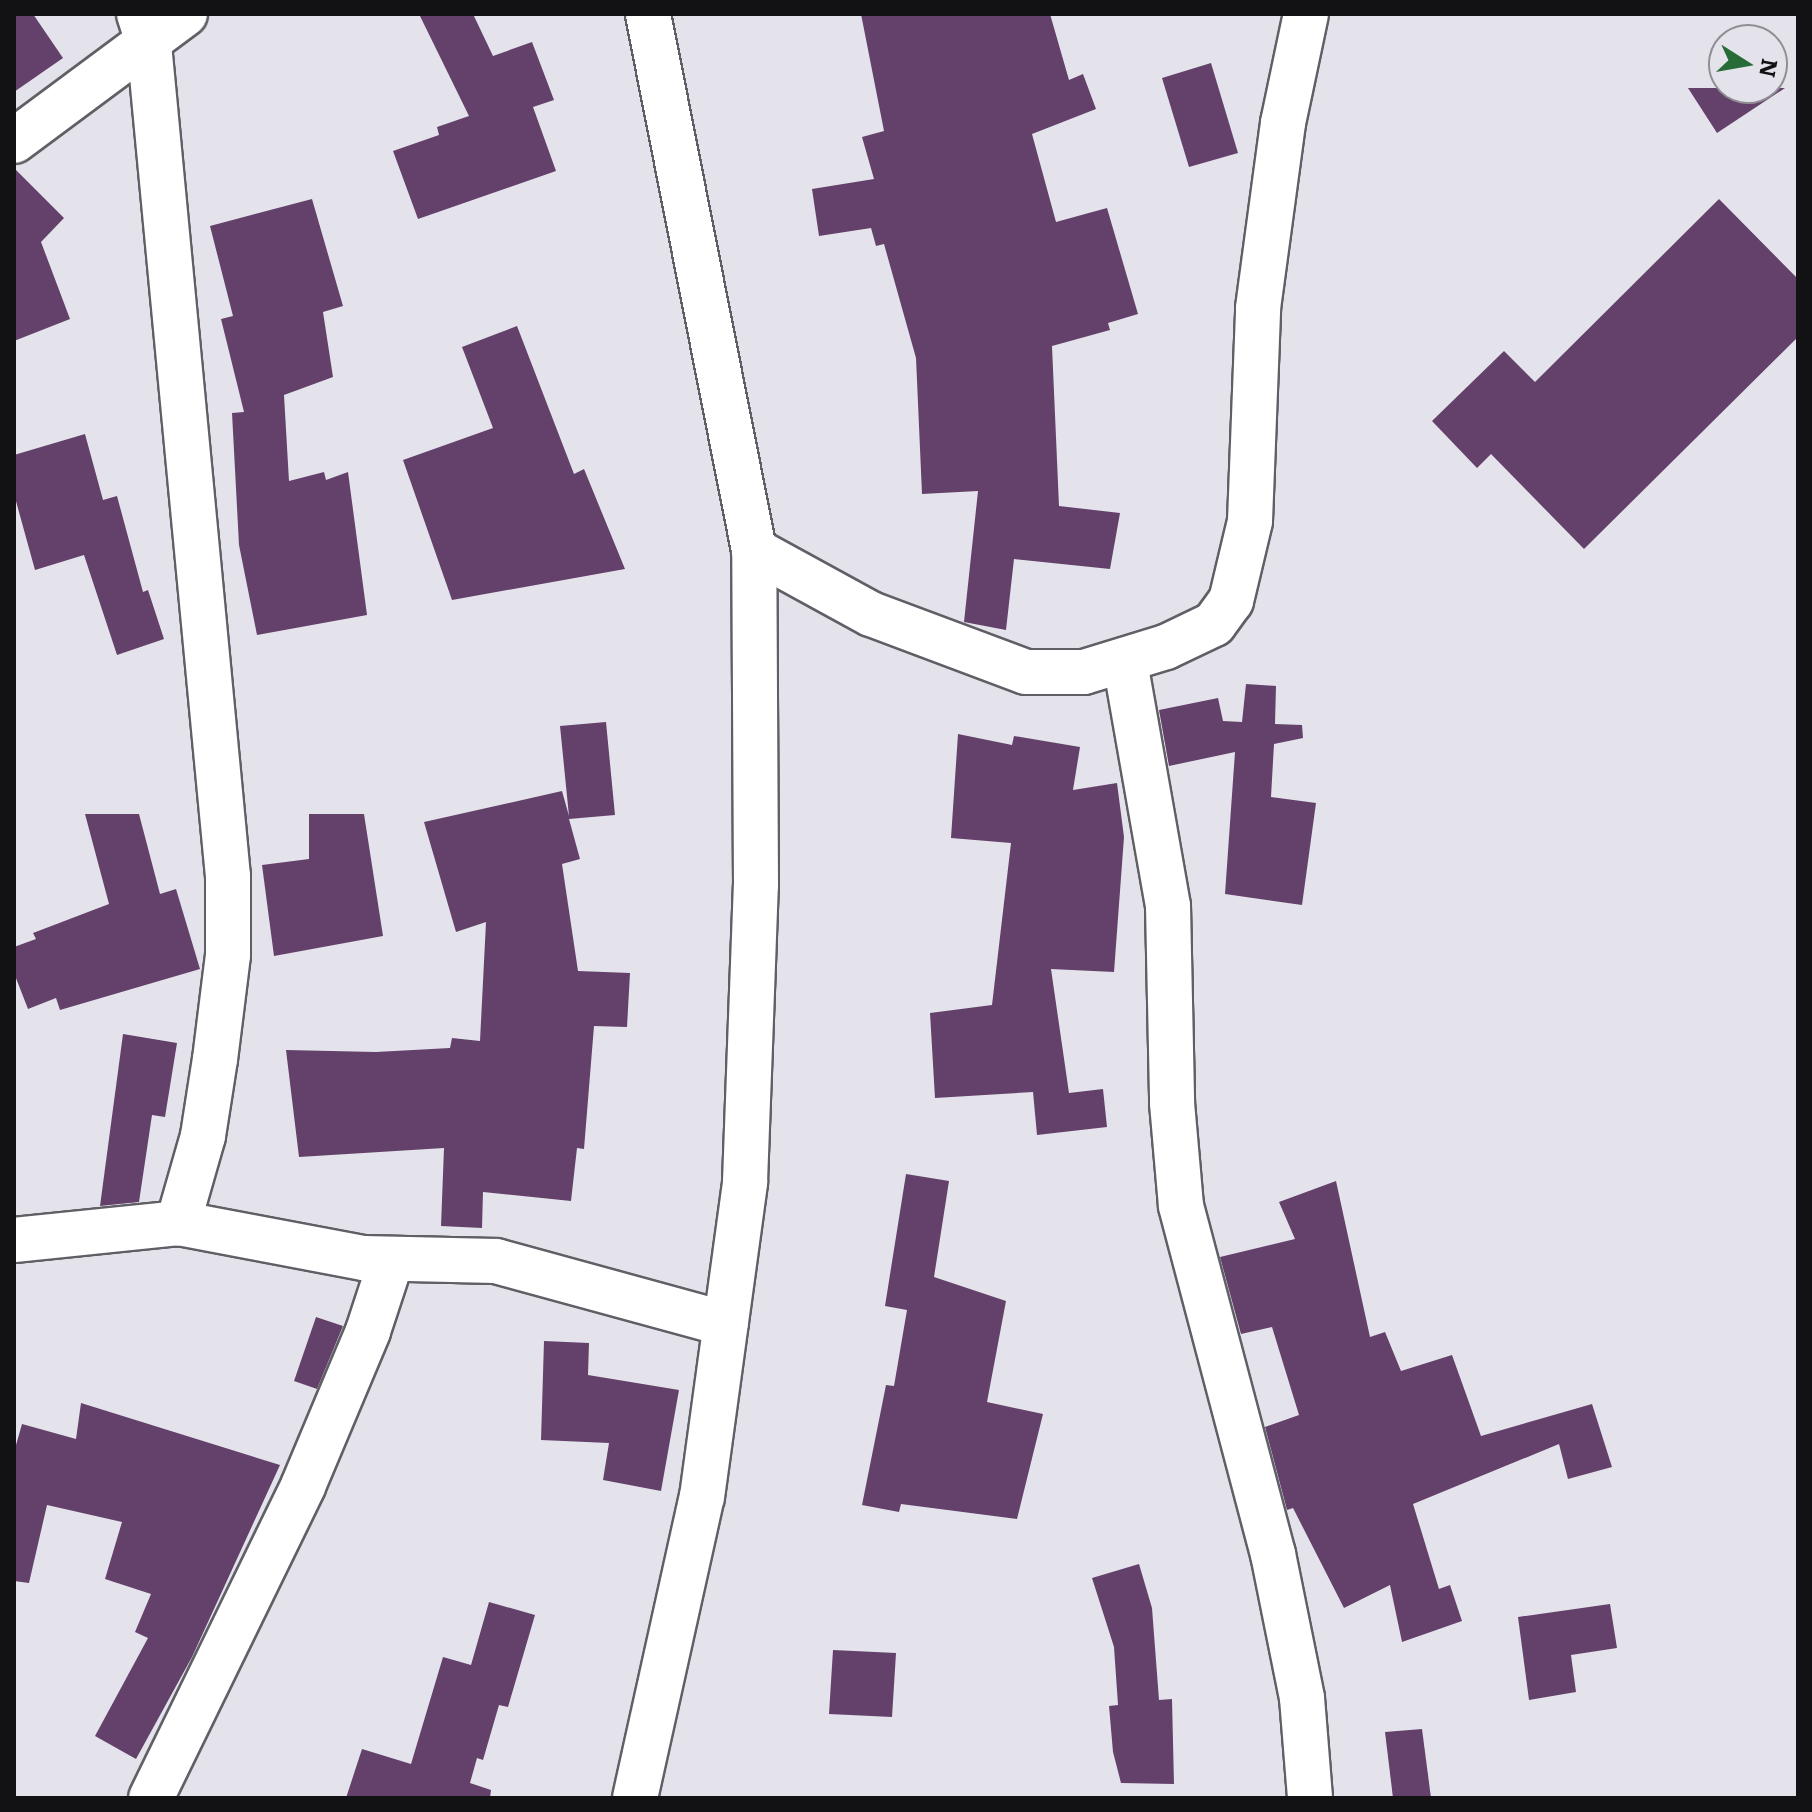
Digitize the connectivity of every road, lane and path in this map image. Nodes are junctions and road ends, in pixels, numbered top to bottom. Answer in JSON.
{"nodes":[{"id":1,"x":185,"y":14,"type":"edge"},
{"id":2,"x":1306,"y":14,"type":"edge"},
{"id":3,"x":650,"y":17,"type":"edge"},
{"id":4,"x":144,"y":29,"type":"edge"},
{"id":5,"x":14,"y":141,"type":"edge"},
{"id":6,"x":754,"y":550,"type":"junction"},
{"id":7,"x":1125,"y":662,"type":"junction"},
{"id":8,"x":178,"y":1223,"type":"junction"},
{"id":9,"x":14,"y":1240,"type":"edge"},
{"id":10,"x":391,"y":1261,"type":"junction"},
{"id":11,"x":726,"y":1324,"type":"junction"},
{"id":12,"x":638,"y":1795,"type":"edge"},
{"id":13,"x":151,"y":1798,"type":"edge"},
{"id":14,"x":1310,"y":1798,"type":"edge"}],
"edges":[{"from":1,"to":4,"type":"street"},
{"from":2,"to":7,"type":"street"},
{"from":3,"to":6,"type":"street"},
{"from":4,"to":5,"type":"street"},
{"from":4,"to":8,"type":"street"},
{"from":6,"to":7,"type":"street"},
{"from":6,"to":11,"type":"street"},
{"from":7,"to":14,"type":"street"},
{"from":8,"to":9,"type":"street"},
{"from":8,"to":10,"type":"street"},
{"from":10,"to":11,"type":"street"},
{"from":10,"to":13,"type":"street"},
{"from":11,"to":12,"type":"street"}]}
